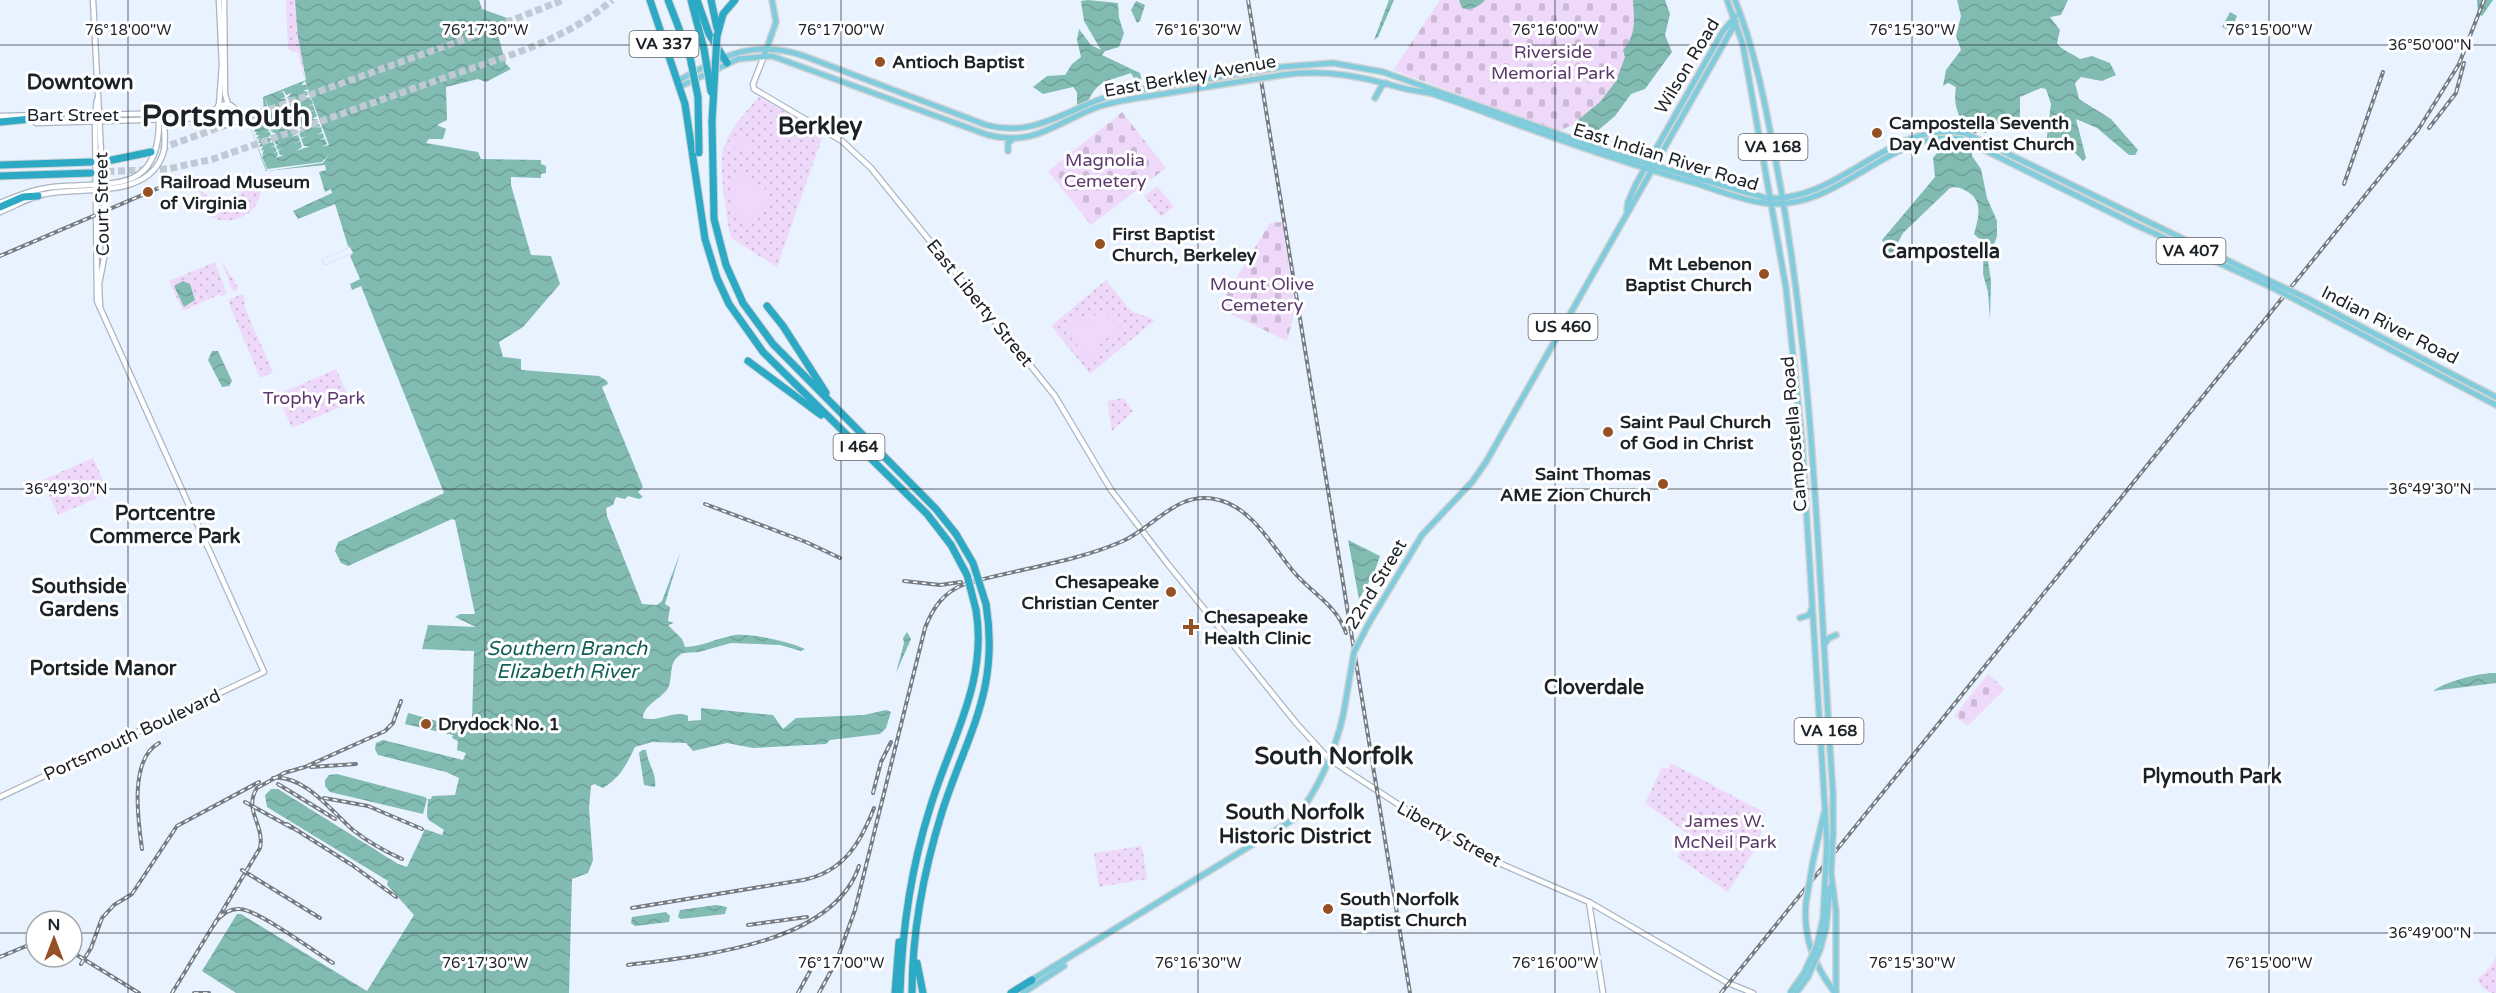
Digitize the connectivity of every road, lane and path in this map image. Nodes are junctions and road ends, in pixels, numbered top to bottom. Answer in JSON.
{"nodes":[{"id":1,"x":93,"y":0,"type":"edge"},
{"id":2,"x":219,"y":0,"type":"edge"},
{"id":3,"x":224,"y":0,"type":"edge"},
{"id":4,"x":650,"y":0,"type":"edge"},
{"id":5,"x":668,"y":0,"type":"edge"},
{"id":6,"x":691,"y":0,"type":"edge"},
{"id":7,"x":697,"y":0,"type":"edge"},
{"id":8,"x":711,"y":0,"type":"edge"},
{"id":9,"x":735,"y":0,"type":"edge"},
{"id":10,"x":1727,"y":0,"type":"edge"},
{"id":11,"x":1735,"y":0,"type":"edge"},
{"id":12,"x":773,"y":1,"type":"edge"},
{"id":13,"x":1740,"y":14,"type":"junction"},
{"id":14,"x":1735,"y":21,"type":"junction"},
{"id":15,"x":717,"y":36,"type":"junction"},
{"id":16,"x":767,"y":48,"type":"junction"},
{"id":17,"x":764,"y":56,"type":"junction"},
{"id":18,"x":725,"y":60,"type":"junction"},
{"id":19,"x":1372,"y":69,"type":"joint"},
{"id":20,"x":1375,"y":79,"type":"joint"},
{"id":21,"x":1388,"y":83,"type":"junction"},
{"id":22,"x":678,"y":84,"type":"junction"},
{"id":23,"x":1375,"y":98,"type":"dead end"},
{"id":24,"x":228,"y":104,"type":"junction"},
{"id":25,"x":217,"y":108,"type":"junction"},
{"id":26,"x":98,"y":115,"type":"junction"},
{"id":27,"x":0,"y":116,"type":"edge"},
{"id":28,"x":61,"y":116,"type":"junction"},
{"id":29,"x":161,"y":116,"type":"junction"},
{"id":30,"x":217,"y":121,"type":"junction"},
{"id":31,"x":712,"y":121,"type":"junction"},
{"id":32,"x":36,"y":123,"type":"joint"},
{"id":33,"x":98,"y":123,"type":"junction"},
{"id":34,"x":0,"y":124,"type":"edge"},
{"id":35,"x":1013,"y":139,"type":"junction"},
{"id":36,"x":1008,"y":151,"type":"dead end"},
{"id":37,"x":151,"y":152,"type":"tunnel mouth"},
{"id":38,"x":697,"y":154,"type":"junction"},
{"id":39,"x":107,"y":161,"type":"dead end"},
{"id":40,"x":91,"y":162,"type":"dead end"},
{"id":41,"x":0,"y":164,"type":"edge"},
{"id":42,"x":1646,"y":167,"type":"junction"},
{"id":43,"x":1654,"y":169,"type":"junction"},
{"id":44,"x":94,"y":172,"type":"junction"},
{"id":45,"x":103,"y":175,"type":"junction"},
{"id":46,"x":0,"y":176,"type":"edge"},
{"id":47,"x":118,"y":185,"type":"junction"},
{"id":48,"x":83,"y":188,"type":"junction"},
{"id":49,"x":100,"y":188,"type":"junction"},
{"id":50,"x":38,"y":196,"type":"junction"},
{"id":51,"x":1771,"y":201,"type":"junction"},
{"id":52,"x":1783,"y":201,"type":"junction"},
{"id":53,"x":104,"y":204,"type":"junction"},
{"id":54,"x":0,"y":205,"type":"edge"},
{"id":55,"x":98,"y":207,"type":"junction"},
{"id":56,"x":1627,"y":210,"type":"junction"},
{"id":57,"x":0,"y":212,"type":"edge"},
{"id":58,"x":2269,"y":283,"type":"junction"},
{"id":59,"x":2304,"y":301,"type":"junction"},
{"id":60,"x":767,"y":306,"type":"dead end"},
{"id":61,"x":100,"y":307,"type":"junction"},
{"id":62,"x":748,"y":362,"type":"dead end"},
{"id":63,"x":2496,"y":397,"type":"edge"},
{"id":64,"x":2496,"y":405,"type":"edge"},
{"id":65,"x":846,"y":418,"type":"junction"},
{"id":66,"x":860,"y":448,"type":"junction"},
{"id":67,"x":1111,"y":490,"type":"joint"},
{"id":68,"x":1457,"y":497,"type":"joint"},
{"id":69,"x":1813,"y":606,"type":"junction"},
{"id":70,"x":1800,"y":618,"type":"dead end"},
{"id":71,"x":1836,"y":635,"type":"dead end"},
{"id":72,"x":1823,"y":646,"type":"junction"},
{"id":73,"x":264,"y":672,"type":"joint"},
{"id":74,"x":1329,"y":759,"type":"junction"},
{"id":75,"x":0,"y":797,"type":"edge"},
{"id":76,"x":1826,"y":802,"type":"junction"},
{"id":77,"x":1831,"y":873,"type":"junction"},
{"id":78,"x":910,"y":891,"type":"junction"},
{"id":79,"x":1589,"y":902,"type":"junction"},
{"id":80,"x":917,"y":934,"type":"junction"},
{"id":81,"x":1819,"y":948,"type":"junction"},
{"id":82,"x":1035,"y":981,"type":"junction"},
{"id":83,"x":895,"y":993,"type":"edge"},
{"id":84,"x":900,"y":993,"type":"edge"},
{"id":85,"x":912,"y":993,"type":"edge"},
{"id":86,"x":923,"y":993,"type":"edge"},
{"id":87,"x":1012,"y":993,"type":"edge"},
{"id":88,"x":1023,"y":993,"type":"edge"},
{"id":89,"x":1038,"y":993,"type":"edge"},
{"id":90,"x":1603,"y":993,"type":"edge"},
{"id":91,"x":1753,"y":993,"type":"edge"},
{"id":92,"x":1790,"y":993,"type":"edge"},
{"id":93,"x":1796,"y":993,"type":"edge"},
{"id":94,"x":1836,"y":993,"type":"edge"}],
"edges":[{"from":1,"to":26,"type":"main road","name":"Court Street"},
{"from":2,"to":25,"type":"main road"},
{"from":3,"to":24,"type":"main road"},
{"from":4,"to":22,"type":"highway","number":"VA 337"},
{"from":5,"to":38,"type":"highway","number":"I 464","bridge":true},
{"from":6,"to":31,"type":"highway","bridge":true},
{"from":7,"to":18,"type":"highway","number":"VA 337"},
{"from":8,"to":15,"type":"highway"},
{"from":9,"to":15,"type":"highway"},
{"from":10,"to":14,"type":"main road","name":"Campostella Road"},
{"from":11,"to":13,"type":"main road","name":"Campostella Road"},
{"from":12,"to":16,"type":"main road"},
{"from":13,"to":14,"type":"main road","name":"Wilson Road"},
{"from":13,"to":52,"type":"main road","name":"Campostella Road","number":"VA 168"},
{"from":14,"to":42,"type":"main road","name":"Wilson Road","number":"US 460"},
{"from":14,"to":43,"type":"main road","name":"Wilson Road","number":"US 460"},
{"from":14,"to":51,"type":"main road","name":"Campostella Road","number":"VA 168"},
{"from":15,"to":31,"type":"highway","bridge":true},
{"from":16,"to":17,"type":"main road"},
{"from":16,"to":18,"type":"main road","number":"VA 337"},
{"from":16,"to":19,"type":"main road","name":"East Berkley Avenue","bridge":true},
{"from":17,"to":18,"type":"main road"},
{"from":17,"to":35,"type":"main road","name":"East Berkley Avenue"},
{"from":17,"to":67,"type":"main road","name":"East Liberty Street"},
{"from":18,"to":22,"type":"main road"},
{"from":19,"to":42,"type":"main road","name":"East Indian River Road"},
{"from":20,"to":21,"type":"main road","name":"East Indian River Road"},
{"from":20,"to":35,"type":"main road","name":"East Berkley Avenue","bridge":true},
{"from":21,"to":23,"type":"main road"},
{"from":21,"to":42,"type":"main road","name":"East Indian River Road"},
{"from":22,"to":38,"type":"highway"},
{"from":24,"to":25,"type":"main road"},
{"from":24,"to":30,"type":"main road"},
{"from":25,"to":29,"type":"main road","name":"Bart Street"},
{"from":25,"to":30,"type":"main road"},
{"from":26,"to":28,"type":"main road","name":"Bart Street"},
{"from":26,"to":29,"type":"main road","name":"Bart Street"},
{"from":26,"to":33,"type":"main road","name":"Court Street"},
{"from":27,"to":28,"type":"main road","name":"Bart Street"},
{"from":28,"to":34,"type":"highway"},
{"from":29,"to":30,"type":"main road","name":"Bart Street"},
{"from":29,"to":33,"type":"main road","name":"Bart Street"},
{"from":29,"to":47,"type":"main road"},
{"from":31,"to":65,"type":"highway","number":"I 464"},
{"from":32,"to":33,"type":"main road","name":"Bart Street"},
{"from":32,"to":34,"type":"highway"},
{"from":33,"to":44,"type":"main road","name":"Court Street"},
{"from":33,"to":45,"type":"main road","name":"Court Street"},
{"from":35,"to":36,"type":"main road"},
{"from":37,"to":39,"type":"highway"},
{"from":38,"to":66,"type":"highway","number":"I 464"},
{"from":40,"to":41,"type":"highway"},
{"from":42,"to":43,"type":"main road","name":"East Indian River Road"},
{"from":42,"to":56,"type":"main road","name":"Wilson Road","number":"US 460"},
{"from":43,"to":51,"type":"main road","name":"East Indian River Road"},
{"from":43,"to":56,"type":"main road","name":"Wilson Road","number":"US 460"},
{"from":44,"to":46,"type":"highway"},
{"from":44,"to":48,"type":"main road"},
{"from":44,"to":49,"type":"main road","name":"Court Street"},
{"from":45,"to":47,"type":"main road"},
{"from":45,"to":49,"type":"main road","name":"Court Street"},
{"from":47,"to":49,"type":"main road"},
{"from":47,"to":53,"type":"main road"},
{"from":48,"to":49,"type":"main road"},
{"from":48,"to":50,"type":"main road"},
{"from":48,"to":54,"type":"main road"},
{"from":48,"to":55,"type":"main road"},
{"from":49,"to":53,"type":"main road","name":"Court Street"},
{"from":49,"to":55,"type":"main road","name":"Court Street"},
{"from":50,"to":54,"type":"highway"},
{"from":50,"to":57,"type":"main road"},
{"from":51,"to":52,"type":"main road","name":"East Indian River Road","number":"VA 407"},
{"from":51,"to":69,"type":"main road","name":"Campostella Road","number":"VA 168"},
{"from":52,"to":58,"type":"main road","name":"East Indian River Road","number":"VA 407"},
{"from":52,"to":58,"type":"main road","name":"East Indian River Road","number":"VA 407"},
{"from":52,"to":72,"type":"main road","name":"Campostella Road","number":"VA 168"},
{"from":53,"to":61,"type":"main road","name":"Court Street"},
{"from":55,"to":61,"type":"main road","name":"Court Street"},
{"from":56,"to":68,"type":"main road","name":"Wilson Road","number":"US 460"},
{"from":58,"to":59,"type":"main road","name":"Indian River Road","number":"VA 407","bridge":true},
{"from":59,"to":63,"type":"main road","name":"Indian River Road","number":"VA 407"},
{"from":59,"to":64,"type":"main road","name":"Indian River Road","number":"VA 407"},
{"from":60,"to":65,"type":"highway"},
{"from":61,"to":73,"type":"main road","name":"Court Street"},
{"from":62,"to":66,"type":"highway"},
{"from":65,"to":80,"type":"highway","number":"I 464","bridge":true},
{"from":66,"to":78,"type":"highway","number":"I 464","bridge":true},
{"from":67,"to":74,"type":"main road","name":"Liberty Street"},
{"from":68,"to":74,"type":"main road","name":"22nd Street","number":"US 460","bridge":true},
{"from":69,"to":70,"type":"main road"},
{"from":69,"to":76,"type":"main road","name":"Campostella Road","number":"VA 168"},
{"from":71,"to":72,"type":"main road"},
{"from":72,"to":77,"type":"main road","name":"Campostella Road","number":"VA 168","bridge":true},
{"from":73,"to":75,"type":"main road","name":"Portsmouth Boulevard"},
{"from":74,"to":79,"type":"main road","name":"Liberty Street"},
{"from":74,"to":82,"type":"main road","number":"US 460"},
{"from":76,"to":81,"type":"main road","number":"VA 168","bridge":true},
{"from":76,"to":94,"type":"main road","bridge":true},
{"from":77,"to":81,"type":"main road","number":"VA 168"},
{"from":77,"to":94,"type":"main road"},
{"from":78,"to":83,"type":"highway"},
{"from":78,"to":84,"type":"highway","number":"I 464"},
{"from":79,"to":90,"type":"main road"},
{"from":79,"to":91,"type":"main road","name":"Liberty Street"},
{"from":80,"to":85,"type":"highway","number":"I 464"},
{"from":80,"to":86,"type":"highway"},
{"from":81,"to":92,"type":"main road","number":"VA 168","bridge":true},
{"from":81,"to":93,"type":"main road","number":"VA 168","bridge":true},
{"from":82,"to":87,"type":"highway"},
{"from":82,"to":88,"type":"main road"},
{"from":82,"to":89,"type":"main road"}]}
